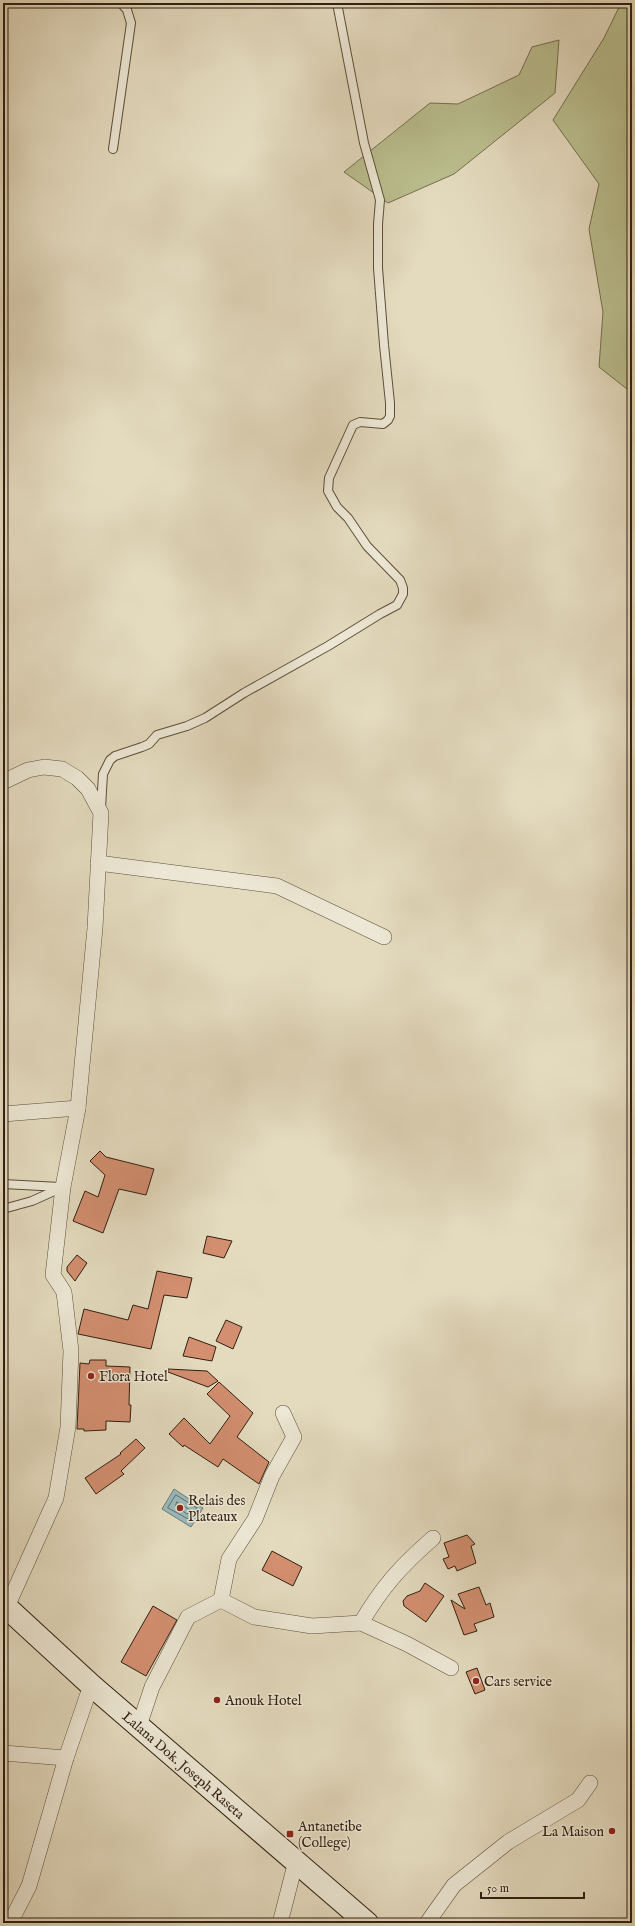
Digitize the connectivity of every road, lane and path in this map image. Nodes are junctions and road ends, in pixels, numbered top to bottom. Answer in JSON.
{"nodes":[{"id":1,"x":121,"y":3,"type":"edge"},
{"id":2,"x":336,"y":3,"type":"edge"},
{"id":3,"x":113,"y":149,"type":"dead end"},
{"id":4,"x":3,"y":782,"type":"edge"},
{"id":5,"x":100,"y":813,"type":"junction"},
{"id":6,"x":98,"y":863,"type":"junction"},
{"id":7,"x":384,"y":937,"type":"dead end"},
{"id":8,"x":78,"y":1108,"type":"junction"},
{"id":9,"x":3,"y":1114,"type":"edge"},
{"id":10,"x":3,"y":1184,"type":"edge"},
{"id":11,"x":62,"y":1187,"type":"junction"},
{"id":12,"x":3,"y":1209,"type":"edge"},
{"id":13,"x":283,"y":1413,"type":"dead end"},
{"id":14,"x":433,"y":1538,"type":"dead end"},
{"id":15,"x":221,"y":1600,"type":"junction"},
{"id":16,"x":5,"y":1605,"type":"edge"},
{"id":17,"x":361,"y":1623,"type":"junction"},
{"id":18,"x":451,"y":1668,"type":"dead end"},
{"id":19,"x":91,"y":1685,"type":"junction"},
{"id":20,"x":139,"y":1726,"type":"junction"},
{"id":21,"x":3,"y":1753,"type":"edge"},
{"id":22,"x":66,"y":1758,"type":"junction"},
{"id":23,"x":590,"y":1783,"type":"dead end"},
{"id":24,"x":296,"y":1862,"type":"junction"},
{"id":25,"x":10,"y":1923,"type":"edge"},
{"id":26,"x":280,"y":1923,"type":"edge"},
{"id":27,"x":367,"y":1923,"type":"edge"},
{"id":28,"x":427,"y":1923,"type":"edge"}],
"edges":[{"from":1,"to":3,"type":"lane"},
{"from":2,"to":5,"type":"lane"},
{"from":4,"to":5,"type":"street"},
{"from":5,"to":6,"type":"street"},
{"from":6,"to":7,"type":"street"},
{"from":6,"to":8,"type":"street"},
{"from":8,"to":9,"type":"street"},
{"from":8,"to":11,"type":"street"},
{"from":10,"to":11,"type":"lane"},
{"from":11,"to":12,"type":"lane"},
{"from":11,"to":16,"type":"street"},
{"from":13,"to":15,"type":"street"},
{"from":14,"to":17,"type":"street"},
{"from":15,"to":17,"type":"street"},
{"from":15,"to":20,"type":"street"},
{"from":16,"to":19,"type":"main road","name":"Lalana Dok. Joseph Raseta"},
{"from":17,"to":18,"type":"street"},
{"from":19,"to":20,"type":"main road","name":"Lalana Dok. Joseph Raseta"},
{"from":19,"to":22,"type":"street"},
{"from":20,"to":24,"type":"main road","name":"Lalana Dok. Joseph Raseta"},
{"from":21,"to":22,"type":"street"},
{"from":22,"to":25,"type":"street"},
{"from":23,"to":28,"type":"street"},
{"from":24,"to":26,"type":"street"},
{"from":24,"to":27,"type":"main road","name":"Lalana Dok. Joseph Raseta"}]}
